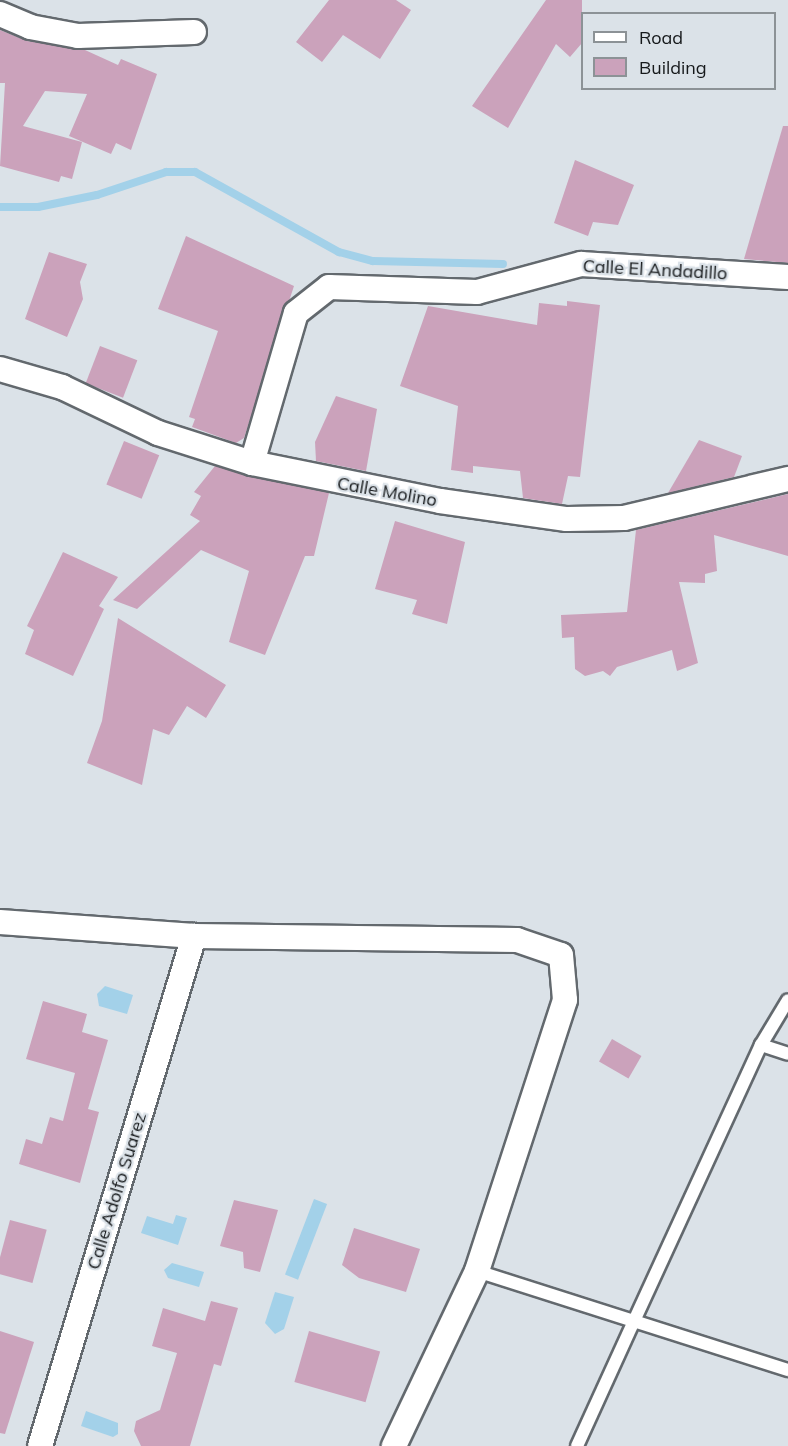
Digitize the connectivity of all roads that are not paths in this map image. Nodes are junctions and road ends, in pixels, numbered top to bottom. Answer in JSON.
{"nodes":[{"id":1,"x":0,"y":14,"type":"edge"},
{"id":2,"x":194,"y":32,"type":"dead end"},
{"id":3,"x":788,"y":278,"type":"edge"},
{"id":4,"x":0,"y":369,"type":"edge"},
{"id":5,"x":252,"y":463,"type":"junction"},
{"id":6,"x":788,"y":479,"type":"edge"},
{"id":7,"x":0,"y":922,"type":"edge"},
{"id":8,"x":194,"y":936,"type":"junction"},
{"id":9,"x":788,"y":1000,"type":"edge"},
{"id":10,"x":761,"y":1045,"type":"junction"},
{"id":11,"x":788,"y":1054,"type":"edge"},
{"id":12,"x":477,"y":1270,"type":"junction"},
{"id":13,"x":634,"y":1321,"type":"junction"},
{"id":14,"x":788,"y":1370,"type":"edge"},
{"id":15,"x":40,"y":1446,"type":"edge"},
{"id":16,"x":394,"y":1446,"type":"edge"},
{"id":17,"x":577,"y":1446,"type":"edge"}],
"edges":[{"from":1,"to":2,"type":"street"},
{"from":3,"to":5,"type":"street","name":"Calle El Andadillo"},
{"from":4,"to":5,"type":"street","name":"Calle Molino"},
{"from":5,"to":6,"type":"street","name":"Calle Molino"},
{"from":7,"to":8,"type":"street"},
{"from":8,"to":12,"type":"street"},
{"from":8,"to":15,"type":"street","name":"Calle Adolfo Suarez"},
{"from":9,"to":10,"type":"lane"},
{"from":10,"to":11,"type":"lane"},
{"from":10,"to":13,"type":"lane"},
{"from":12,"to":13,"type":"lane"},
{"from":12,"to":16,"type":"street"},
{"from":13,"to":14,"type":"lane"},
{"from":13,"to":17,"type":"lane"}]}
